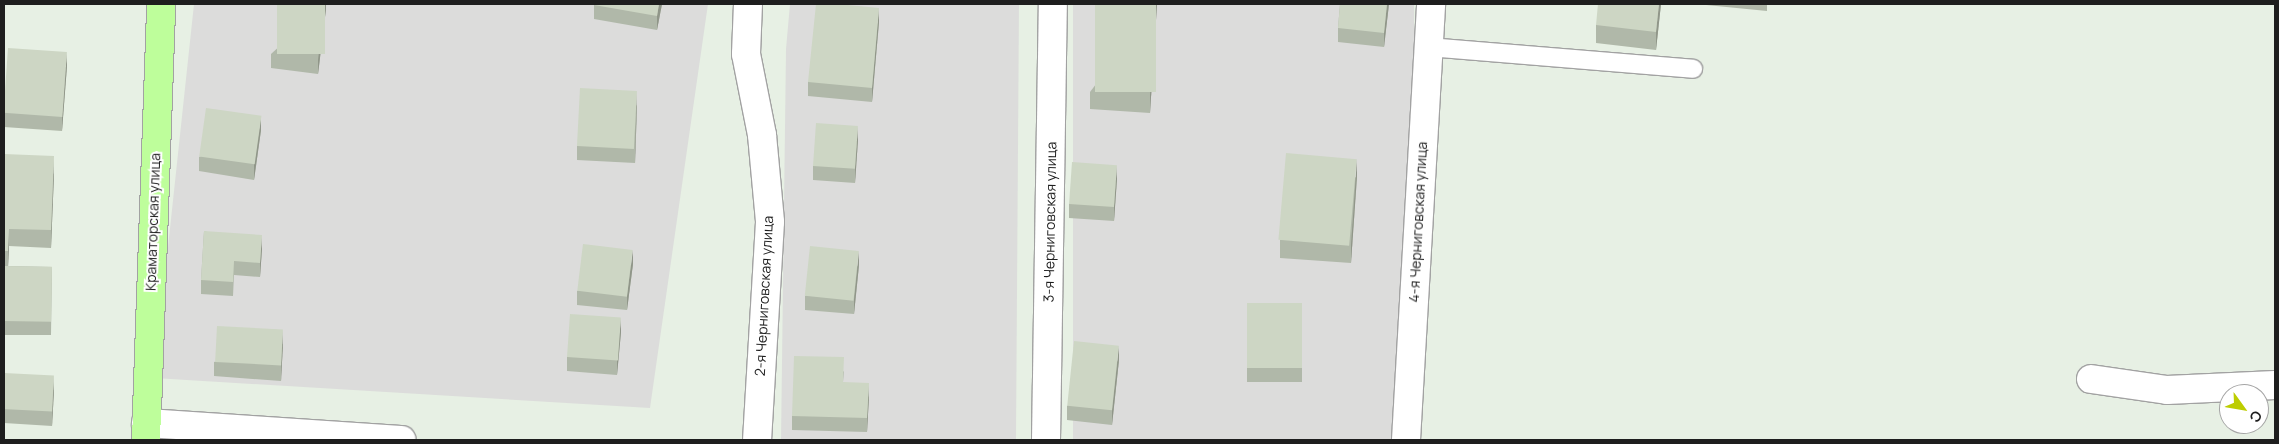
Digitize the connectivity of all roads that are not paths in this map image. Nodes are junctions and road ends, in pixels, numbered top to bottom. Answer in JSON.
{"nodes":[{"id":1,"x":161,"y":4,"type":"edge"},
{"id":2,"x":748,"y":4,"type":"edge"},
{"id":3,"x":1053,"y":4,"type":"edge"},
{"id":4,"x":1431,"y":4,"type":"edge"},
{"id":5,"x":1428,"y":47,"type":"junction"},
{"id":6,"x":1693,"y":69,"type":"dead end"},
{"id":7,"x":2091,"y":379,"type":"dead end"},
{"id":8,"x":2275,"y":385,"type":"edge"},
{"id":9,"x":146,"y":431,"type":"edge"},
{"id":10,"x":401,"y":440,"type":"edge"},
{"id":11,"x":757,"y":440,"type":"edge"},
{"id":12,"x":1046,"y":440,"type":"edge"},
{"id":13,"x":1406,"y":440,"type":"edge"}],
"edges":[{"from":1,"to":9,"type":"main road","name":"Краматорская улица"},
{"from":2,"to":11,"type":"street","name":"2-я Черниговская улица"},
{"from":3,"to":12,"type":"street","name":"3-я Черниговская улица"},
{"from":4,"to":5,"type":"street","name":"4-я Черниговская улица"},
{"from":5,"to":6,"type":"lane"},
{"from":5,"to":13,"type":"street","name":"4-я Черниговская улица"},
{"from":7,"to":8,"type":"street"},
{"from":9,"to":10,"type":"street"}]}
